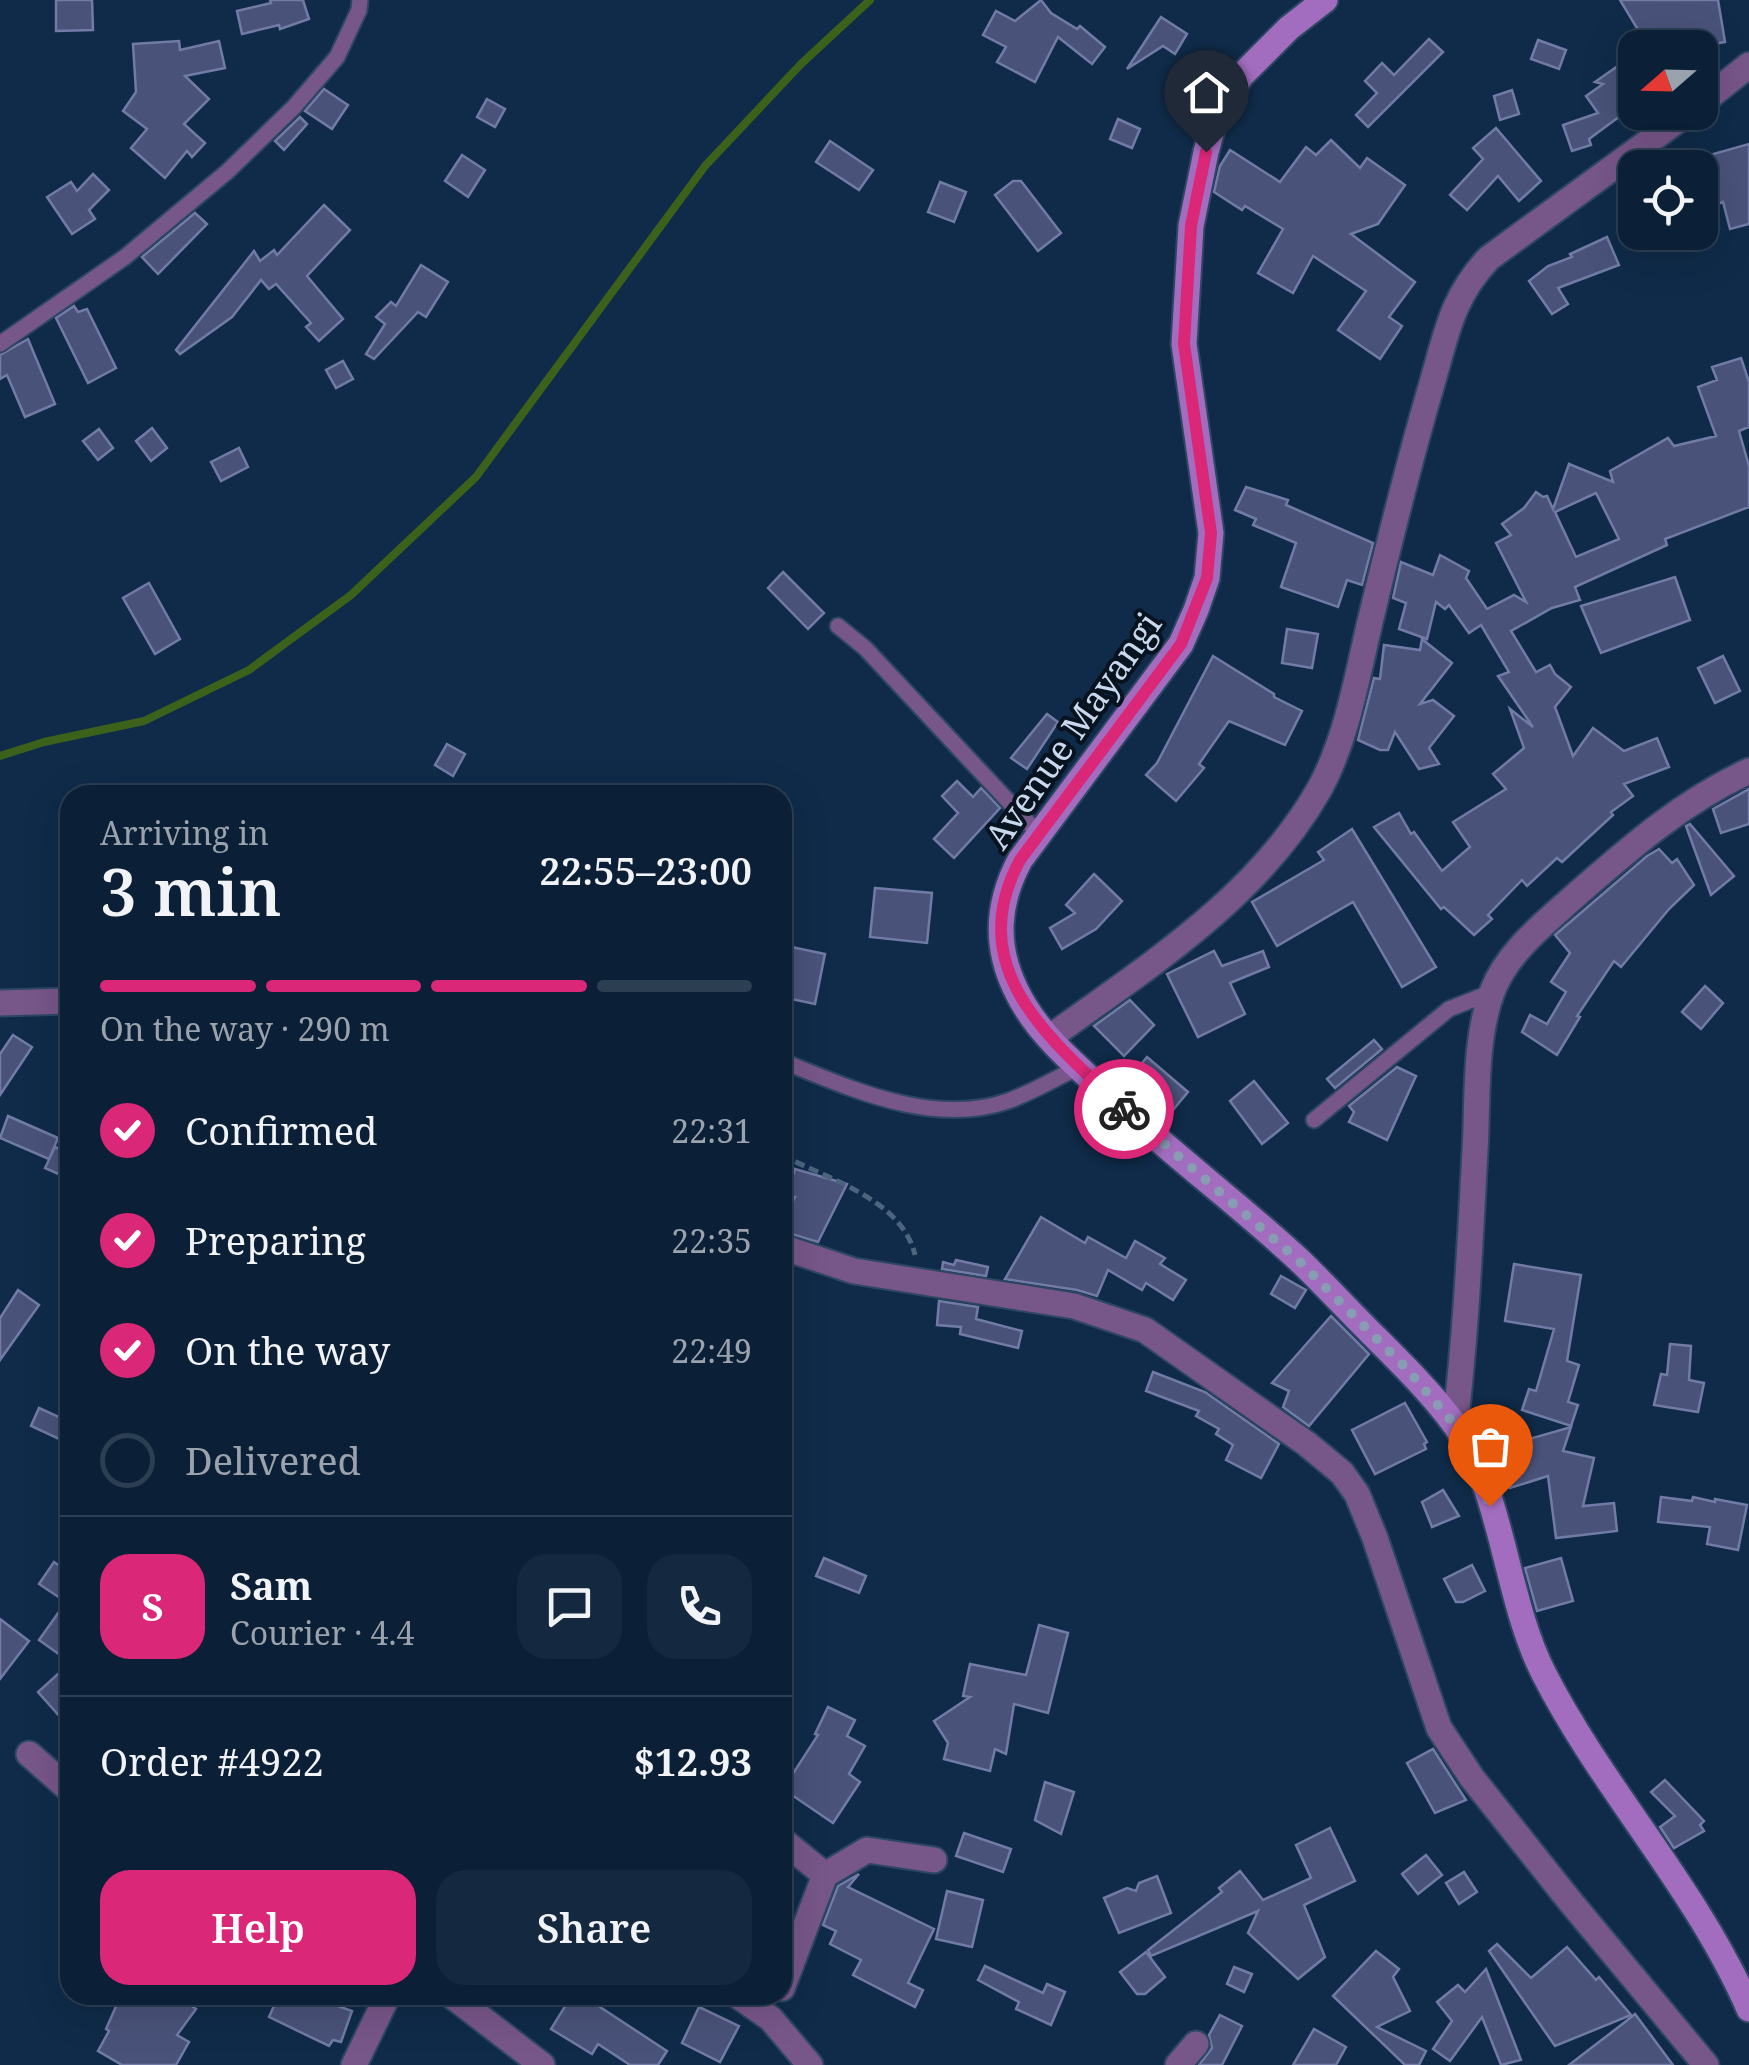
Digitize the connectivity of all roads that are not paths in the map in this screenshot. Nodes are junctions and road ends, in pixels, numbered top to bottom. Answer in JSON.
{"nodes":[{"id":1,"x":360,"y":0,"type":"edge"},
{"id":2,"x":1325,"y":0,"type":"edge"},
{"id":3,"x":1749,"y":65,"type":"edge"},
{"id":4,"x":1718,"y":90,"type":"edge"},
{"id":5,"x":1664,"y":130,"type":"edge"},
{"id":6,"x":0,"y":344,"type":"edge"},
{"id":7,"x":838,"y":626,"type":"dead end"},
{"id":8,"x":1749,"y":771,"type":"edge"},
{"id":9,"x":1039,"y":834,"type":"junction"},
{"id":10,"x":1492,"y":992,"type":"junction"},
{"id":11,"x":60,"y":1001,"type":"edge"},
{"id":12,"x":0,"y":1003,"type":"edge"},
{"id":13,"x":1049,"y":1038,"type":"junction"},
{"id":14,"x":792,"y":1066,"type":"edge"},
{"id":15,"x":1079,"y":1067,"type":"junction"},
{"id":16,"x":1314,"y":1120,"type":"dead end"},
{"id":17,"x":792,"y":1250,"type":"edge"},
{"id":18,"x":1455,"y":1425,"type":"junction"},
{"id":19,"x":29,"y":1754,"type":"dead end"},
{"id":20,"x":60,"y":1781,"type":"edge"},
{"id":21,"x":792,"y":1848,"type":"edge"},
{"id":22,"x":934,"y":1860,"type":"dead end"},
{"id":23,"x":825,"y":1875,"type":"junction"},
{"id":24,"x":792,"y":1963,"type":"edge"},
{"id":25,"x":384,"y":2005,"type":"edge"},
{"id":26,"x":464,"y":2005,"type":"edge"},
{"id":27,"x":780,"y":2005,"type":"edge"},
{"id":28,"x":1749,"y":2009,"type":"edge"},
{"id":29,"x":1196,"y":2044,"type":"dead end"},
{"id":30,"x":354,"y":2065,"type":"edge"},
{"id":31,"x":542,"y":2065,"type":"edge"},
{"id":32,"x":810,"y":2065,"type":"edge"},
{"id":33,"x":1178,"y":2065,"type":"edge"},
{"id":34,"x":1706,"y":2065,"type":"edge"}],
"edges":[{"from":1,"to":6,"type":"lane"},
{"from":2,"to":9,"type":"street","name":"Avenue Mayangi"},
{"from":3,"to":4,"type":"street"},
{"from":5,"to":13,"type":"street"},
{"from":7,"to":9,"type":"lane"},
{"from":8,"to":10,"type":"street"},
{"from":9,"to":13,"type":"street","name":"Avenue Mayangi"},
{"from":10,"to":16,"type":"lane"},
{"from":10,"to":18,"type":"street"},
{"from":11,"to":12,"type":"street"},
{"from":13,"to":15,"type":"street","name":"Avenue Mayangi"},
{"from":14,"to":15,"type":"lane"},
{"from":15,"to":18,"type":"street","name":"Avenue Mayangi"},
{"from":17,"to":34,"type":"street"},
{"from":18,"to":28,"type":"street","name":"Avenue Mayangi"},
{"from":19,"to":20,"type":"street"},
{"from":21,"to":23,"type":"street"},
{"from":22,"to":23,"type":"street"},
{"from":23,"to":24,"type":"street"},
{"from":25,"to":30,"type":"street"},
{"from":26,"to":31,"type":"street"},
{"from":27,"to":32,"type":"street"},
{"from":29,"to":33,"type":"street"}]}
